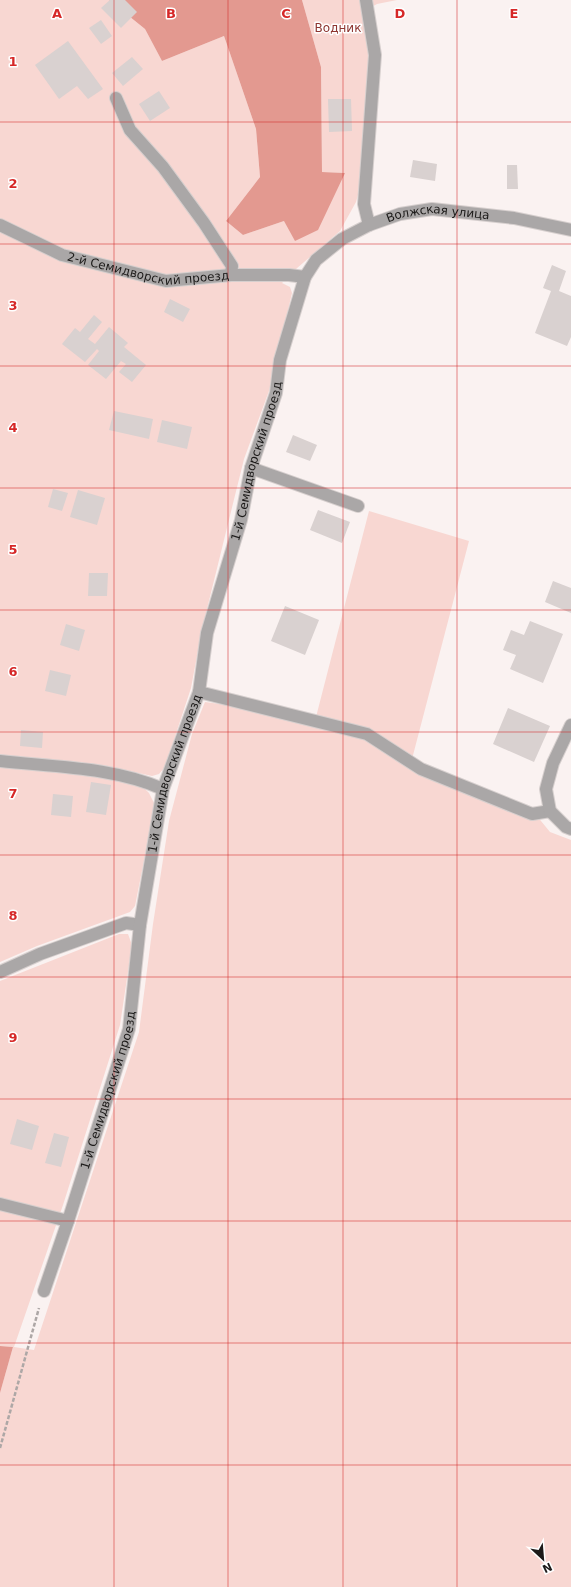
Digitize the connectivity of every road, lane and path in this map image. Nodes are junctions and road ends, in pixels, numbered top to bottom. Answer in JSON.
{"nodes":[{"id":1,"x":366,"y":0,"type":"edge"},
{"id":2,"x":116,"y":98,"type":"dead end"},
{"id":3,"x":0,"y":224,"type":"edge"},
{"id":4,"x":369,"y":225,"type":"junction"},
{"id":5,"x":571,"y":230,"type":"edge"},
{"id":6,"x":316,"y":260,"type":"joint"},
{"id":7,"x":231,"y":275,"type":"junction"},
{"id":8,"x":305,"y":277,"type":"junction"},
{"id":9,"x":251,"y":468,"type":"junction"},
{"id":10,"x":358,"y":506,"type":"dead end"},
{"id":11,"x":199,"y":692,"type":"junction"},
{"id":12,"x":571,"y":725,"type":"edge"},
{"id":13,"x":0,"y":762,"type":"edge"},
{"id":14,"x":163,"y":789,"type":"junction"},
{"id":15,"x":550,"y":811,"type":"junction"},
{"id":16,"x":571,"y":829,"type":"edge"},
{"id":17,"x":140,"y":926,"type":"junction"},
{"id":18,"x":0,"y":972,"type":"edge"},
{"id":19,"x":0,"y":1204,"type":"edge"},
{"id":20,"x":68,"y":1221,"type":"junction"},
{"id":21,"x":44,"y":1291,"type":"joint"},
{"id":22,"x":0,"y":1448,"type":"edge"}],
"edges":[{"from":1,"to":4,"type":"street"},
{"from":2,"to":7,"type":"street"},
{"from":3,"to":7,"type":"street","name":"2-й Семидворский проезд"},
{"from":4,"to":5,"type":"street","name":"Волжская улица"},
{"from":4,"to":6,"type":"street","name":"Волжская улица"},
{"from":6,"to":8,"type":"street","name":"1-й Семидворский проезд"},
{"from":7,"to":8,"type":"street","name":"2-й Семидворский проезд"},
{"from":8,"to":9,"type":"street","name":"1-й Семидворский проезд"},
{"from":9,"to":10,"type":"street"},
{"from":9,"to":11,"type":"street","name":"1-й Семидворский проезд"},
{"from":11,"to":14,"type":"street","name":"1-й Семидворский проезд"},
{"from":11,"to":15,"type":"street"},
{"from":12,"to":15,"type":"street"},
{"from":13,"to":14,"type":"street"},
{"from":14,"to":17,"type":"street","name":"1-й Семидворский проезд"},
{"from":15,"to":16,"type":"street"},
{"from":17,"to":18,"type":"street"},
{"from":17,"to":20,"type":"street","name":"1-й Семидворский проезд"},
{"from":19,"to":20,"type":"street"},
{"from":20,"to":21,"type":"street","name":"1-й Семидворский проезд"},
{"from":21,"to":22,"type":"path"}]}
